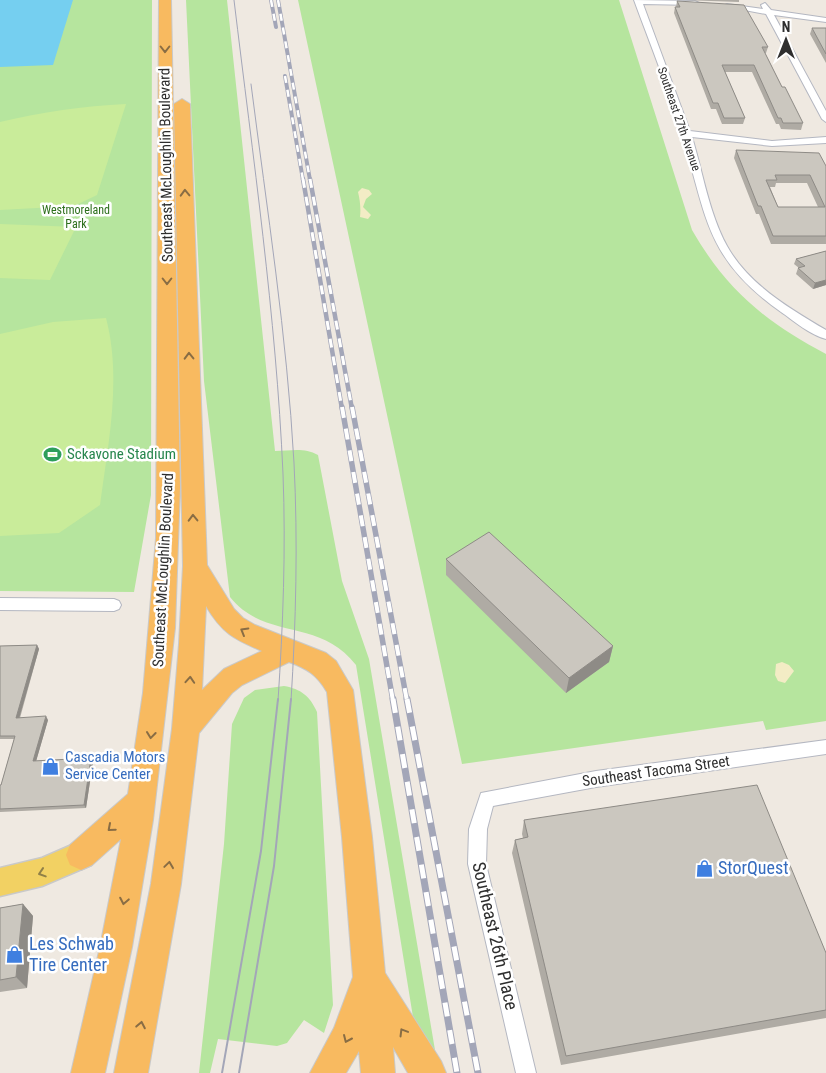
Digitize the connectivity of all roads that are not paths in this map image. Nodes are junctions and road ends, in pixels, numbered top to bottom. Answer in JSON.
{"nodes":[{"id":1,"x":164,"y":0,"type":"edge"},
{"id":2,"x":178,"y":0,"type":"edge"},
{"id":3,"x":762,"y":0,"type":"edge"},
{"id":4,"x":638,"y":1,"type":"edge"},
{"id":5,"x":701,"y":3,"type":"edge"},
{"id":6,"x":719,"y":5,"type":"edge"},
{"id":7,"x":767,"y":10,"type":"junction"},
{"id":8,"x":826,"y":20,"type":"edge"},
{"id":9,"x":826,"y":119,"type":"edge"},
{"id":10,"x":686,"y":133,"type":"junction"},
{"id":11,"x":826,"y":140,"type":"edge"},
{"id":12,"x":826,"y":334,"type":"edge"},
{"id":13,"x":195,"y":566,"type":"junction"},
{"id":14,"x":0,"y":604,"type":"edge"},
{"id":15,"x":114,"y":605,"type":"dead end"},
{"id":16,"x":288,"y":651,"type":"junction"},
{"id":17,"x":186,"y":729,"type":"junction"},
{"id":18,"x":826,"y":747,"type":"edge"},
{"id":19,"x":487,"y":799,"type":"joint"},
{"id":20,"x":142,"y":801,"type":"junction"},
{"id":21,"x":81,"y":854,"type":"joint"},
{"id":22,"x":0,"y":882,"type":"edge"},
{"id":23,"x":370,"y":977,"type":"junction"},
{"id":24,"x":88,"y":1073,"type":"edge"},
{"id":25,"x":131,"y":1073,"type":"edge"},
{"id":26,"x":327,"y":1073,"type":"edge"},
{"id":27,"x":378,"y":1073,"type":"edge"},
{"id":28,"x":430,"y":1073,"type":"edge"},
{"id":29,"x":526,"y":1073,"type":"edge"}],
"edges":[{"from":1,"to":20,"type":"highway","name":"Southeast McLoughlin Boulevard","one_way":true},
{"from":13,"to":2,"type":"highway","name":"Southeast McLoughlin Boulevard","one_way":true},
{"from":3,"to":7,"type":"street"},
{"from":4,"to":5,"type":"street"},
{"from":4,"to":10,"type":"street","name":"Southeast 27th Avenue"},
{"from":6,"to":7,"type":"street"},
{"from":7,"to":8,"type":"street"},
{"from":7,"to":9,"type":"street"},
{"from":10,"to":11,"type":"street"},
{"from":10,"to":12,"type":"street","name":"Southeast 27th Avenue"},
{"from":16,"to":13,"type":"highway","one_way":true},
{"from":17,"to":13,"type":"highway","name":"Southeast McLoughlin Boulevard","one_way":true},
{"from":14,"to":15,"type":"street"},
{"from":16,"to":17,"type":"highway"},
{"from":16,"to":23,"type":"highway"},
{"from":25,"to":17,"type":"highway","name":"Southeast McLoughlin Boulevard","one_way":true},
{"from":18,"to":19,"type":"street","name":"Southeast Tacoma Street"},
{"from":19,"to":29,"type":"street","name":"Southeast 26th Place"},
{"from":20,"to":21,"type":"highway","one_way":true},
{"from":20,"to":24,"type":"highway","name":"Southeast McLoughlin Boulevard","one_way":true},
{"from":21,"to":22,"type":"main road","one_way":true},
{"from":23,"to":26,"type":"highway","one_way":true},
{"from":23,"to":27,"type":"highway"},
{"from":28,"to":23,"type":"highway","one_way":true}]}
